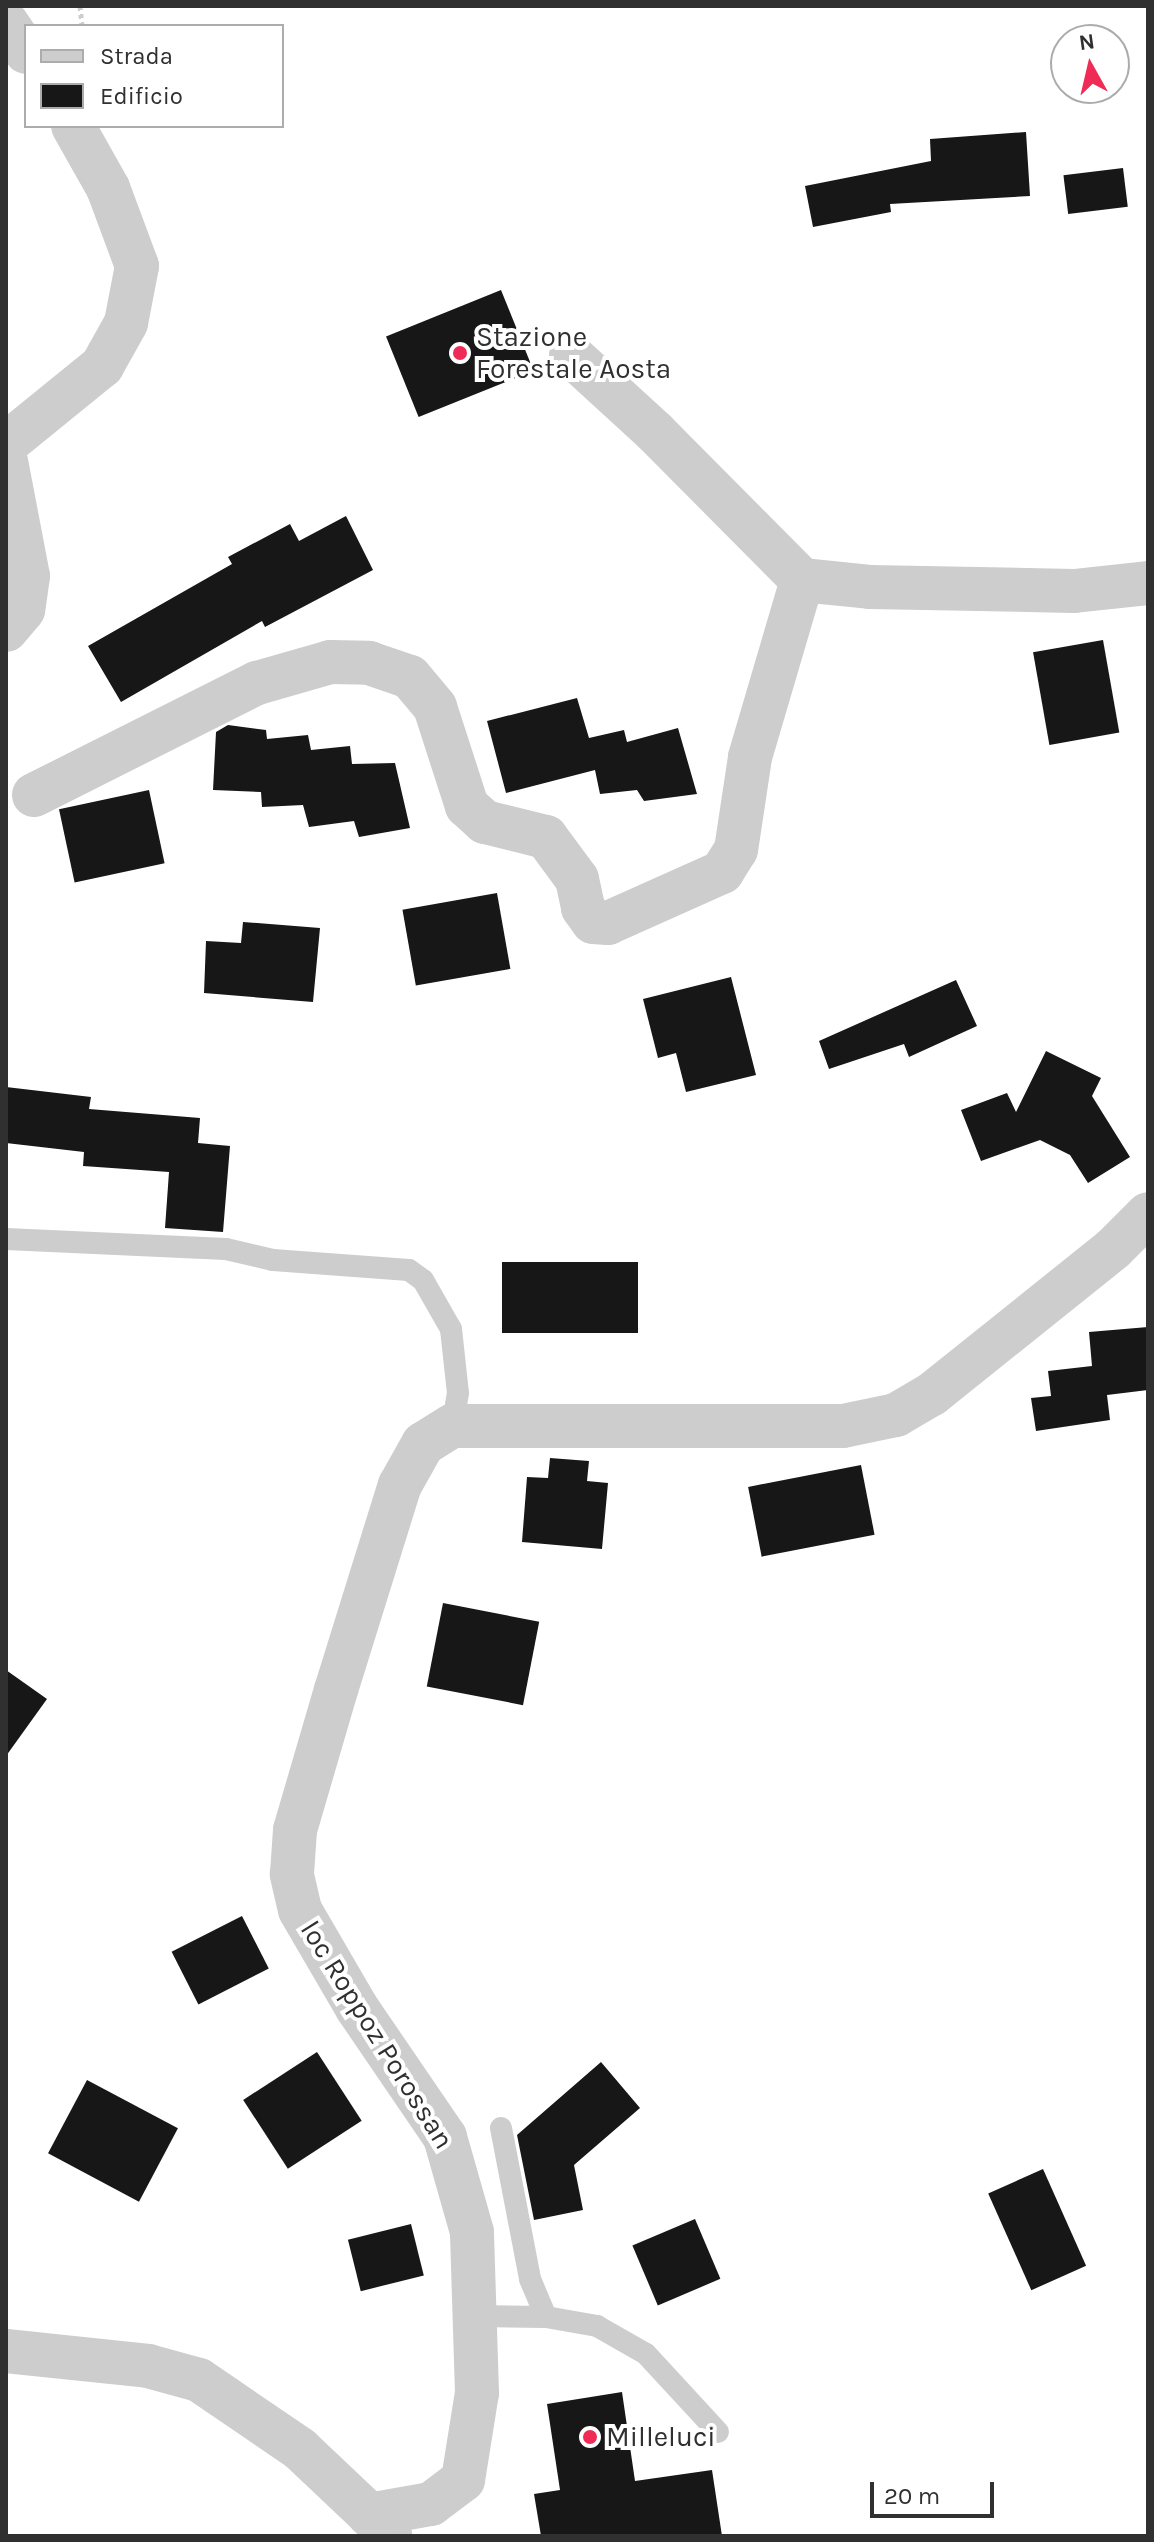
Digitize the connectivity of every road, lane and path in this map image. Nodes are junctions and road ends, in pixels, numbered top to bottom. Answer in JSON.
{"nodes":[{"id":1,"x":6,"y":22,"type":"edge"},
{"id":2,"x":24,"y":49,"type":"edge"},
{"id":3,"x":74,"y":128,"type":"edge"},
{"id":4,"x":571,"y":355,"type":"dead end"},
{"id":5,"x":6,"y":444,"type":"edge"},
{"id":6,"x":6,"y":461,"type":"edge"},
{"id":7,"x":802,"y":580,"type":"junction"},
{"id":8,"x":1148,"y":583,"type":"edge"},
{"id":9,"x":6,"y":630,"type":"edge"},
{"id":10,"x":34,"y":795,"type":"dead end"},
{"id":11,"x":1148,"y":1214,"type":"edge"},
{"id":12,"x":6,"y":1239,"type":"edge"},
{"id":13,"x":452,"y":1426,"type":"junction"},
{"id":14,"x":501,"y":2128,"type":"dead end"},
{"id":15,"x":473,"y":2316,"type":"junction"},
{"id":16,"x":546,"y":2317,"type":"junction"},
{"id":17,"x":6,"y":2351,"type":"edge"},
{"id":18,"x":718,"y":2432,"type":"dead end"},
{"id":19,"x":380,"y":2526,"type":"edge"}],
"edges":[{"from":1,"to":2,"type":"street"},
{"from":3,"to":5,"type":"street"},
{"from":4,"to":7,"type":"street"},
{"from":6,"to":9,"type":"street"},
{"from":7,"to":8,"type":"street"},
{"from":7,"to":10,"type":"street"},
{"from":11,"to":13,"type":"street"},
{"from":12,"to":13,"type":"lane"},
{"from":13,"to":15,"type":"street","name":"loc Roppoz Porossan"},
{"from":14,"to":16,"type":"lane"},
{"from":15,"to":16,"type":"lane"},
{"from":15,"to":19,"type":"street","name":"loc Roppoz Porossan"},
{"from":16,"to":18,"type":"lane"},
{"from":17,"to":19,"type":"street"}]}
